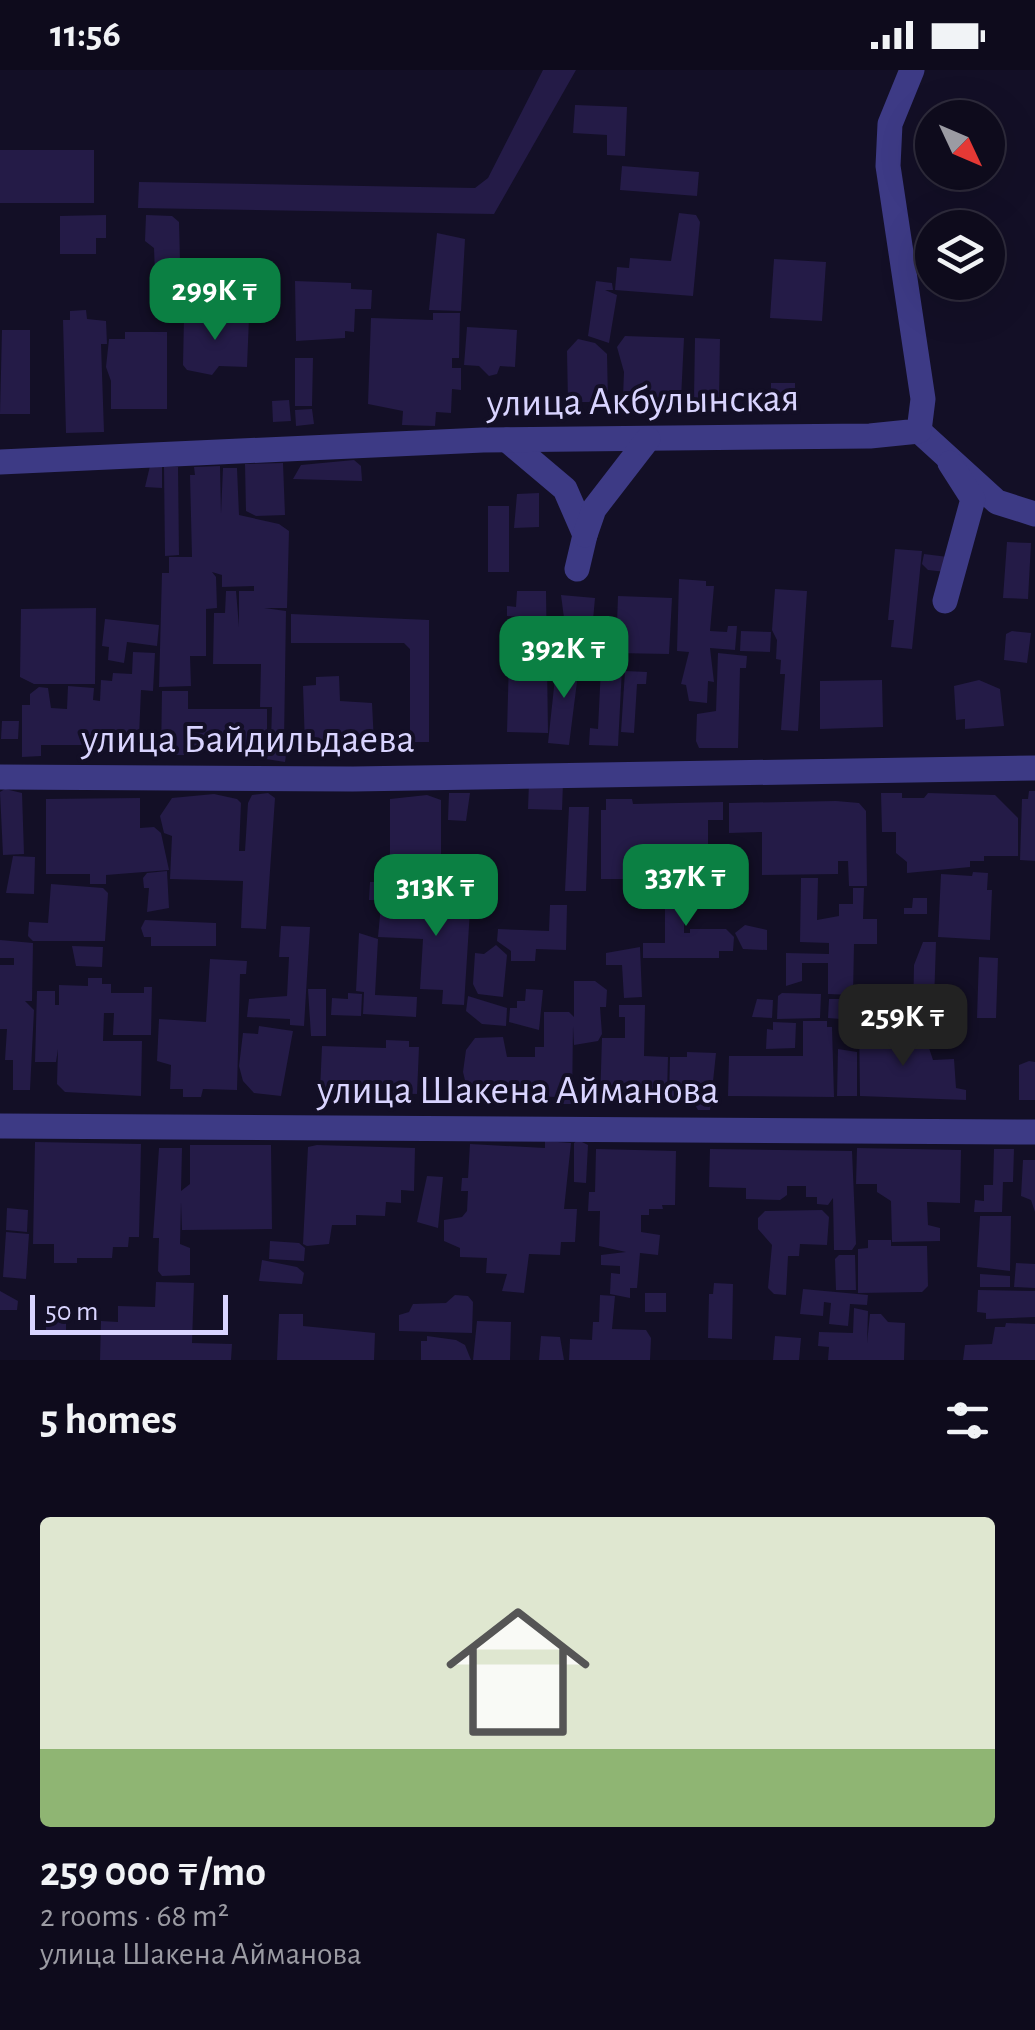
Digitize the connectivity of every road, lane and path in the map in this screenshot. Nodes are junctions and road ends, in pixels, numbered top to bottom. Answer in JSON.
{"nodes":[{"id":1,"x":912,"y":70,"type":"edge"},
{"id":2,"x":919,"y":430,"type":"junction"},
{"id":3,"x":648,"y":439,"type":"junction"},
{"id":4,"x":507,"y":440,"type":"junction"},
{"id":5,"x":0,"y":462,"type":"edge"},
{"id":6,"x":950,"y":463,"type":"junction"},
{"id":7,"x":1035,"y":514,"type":"edge"},
{"id":8,"x":585,"y":535,"type":"junction"},
{"id":9,"x":577,"y":568,"type":"dead end"},
{"id":10,"x":945,"y":602,"type":"dead end"},
{"id":11,"x":1035,"y":768,"type":"edge"},
{"id":12,"x":0,"y":777,"type":"edge"},
{"id":13,"x":0,"y":1126,"type":"edge"},
{"id":14,"x":1035,"y":1132,"type":"edge"}],
"edges":[{"from":1,"to":2,"type":"street"},
{"from":2,"to":3,"type":"street","name":"улица Акбулынская"},
{"from":2,"to":6,"type":"street"},
{"from":3,"to":4,"type":"street","name":"улица Акбулынская"},
{"from":3,"to":8,"type":"street"},
{"from":4,"to":5,"type":"street","name":"улица Акбулынская"},
{"from":4,"to":8,"type":"street"},
{"from":6,"to":7,"type":"street"},
{"from":6,"to":10,"type":"street"},
{"from":8,"to":9,"type":"street"},
{"from":11,"to":12,"type":"street","name":"улица Байдильдаева"},
{"from":13,"to":14,"type":"street","name":"улица Шакена Айманова"}]}
